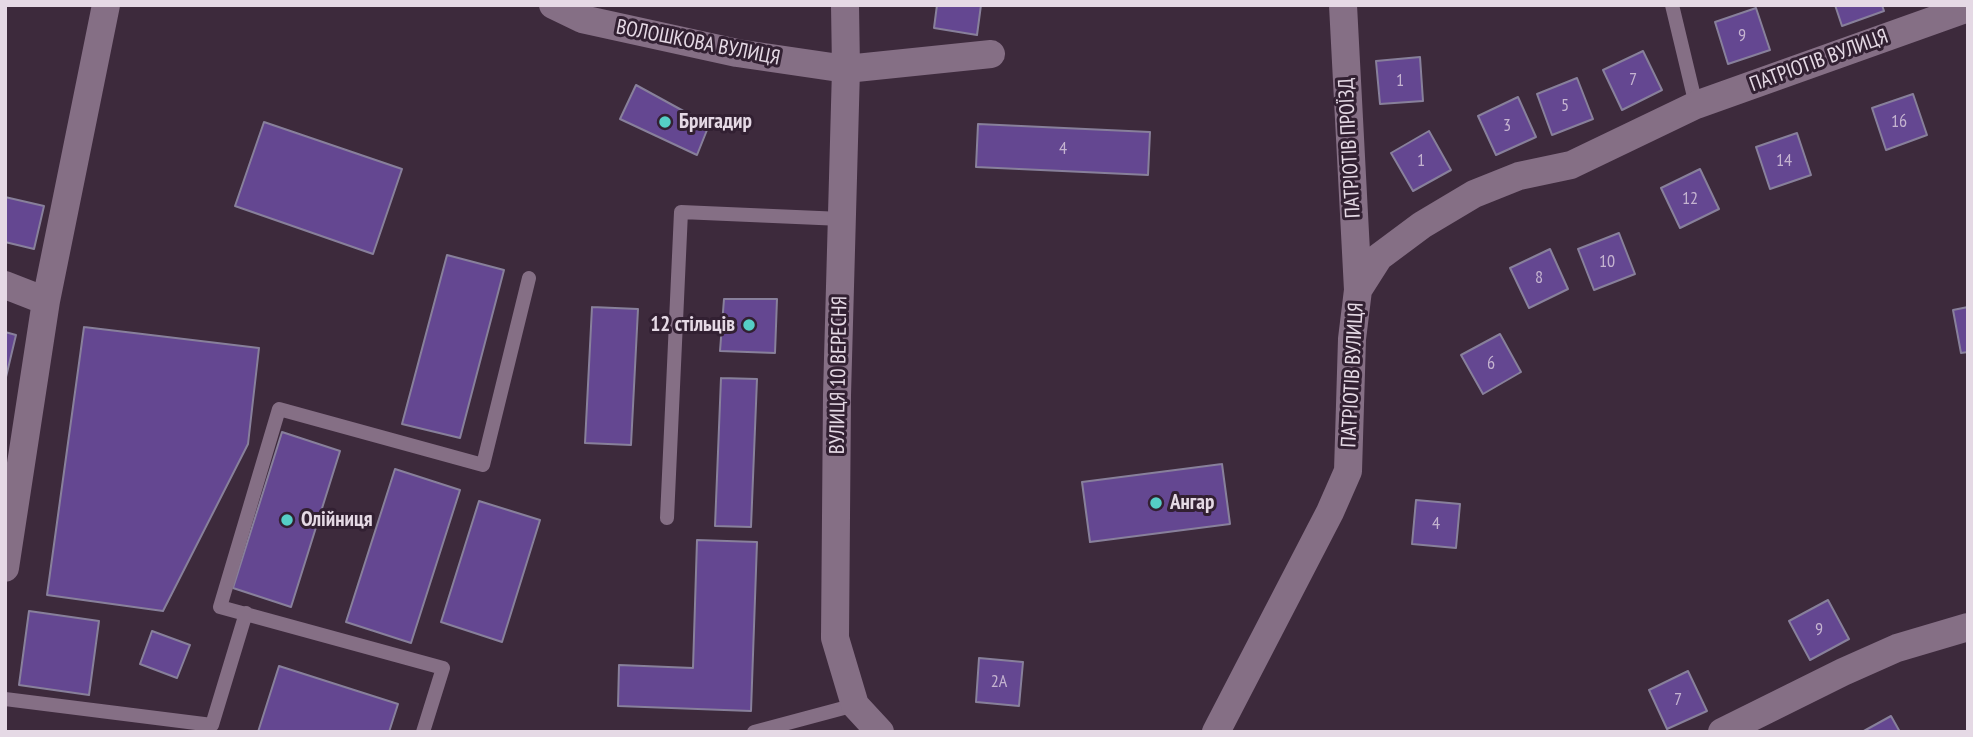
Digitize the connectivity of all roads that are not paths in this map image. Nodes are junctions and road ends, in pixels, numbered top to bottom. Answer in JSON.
{"nodes":[{"id":1,"x":106,"y":5,"type":"edge"},
{"id":2,"x":553,"y":5,"type":"edge"},
{"id":3,"x":845,"y":5,"type":"edge"},
{"id":4,"x":1343,"y":5,"type":"edge"},
{"id":5,"x":1672,"y":5,"type":"edge"},
{"id":6,"x":1968,"y":8,"type":"edge"},
{"id":7,"x":991,"y":54,"type":"dead end"},
{"id":8,"x":846,"y":69,"type":"junction"},
{"id":9,"x":1696,"y":105,"type":"junction"},
{"id":10,"x":842,"y":219,"type":"junction"},
{"id":11,"x":529,"y":278,"type":"dead end"},
{"id":12,"x":5,"y":285,"type":"edge"},
{"id":13,"x":1358,"y":290,"type":"junction"},
{"id":14,"x":46,"y":301,"type":"junction"},
{"id":15,"x":667,"y":518,"type":"dead end"},
{"id":16,"x":5,"y":568,"type":"edge"},
{"id":17,"x":246,"y":613,"type":"junction"},
{"id":18,"x":1968,"y":627,"type":"edge"},
{"id":19,"x":5,"y":699,"type":"edge"},
{"id":20,"x":855,"y":705,"type":"junction"},
{"id":21,"x":423,"y":732,"type":"edge"},
{"id":22,"x":754,"y":732,"type":"edge"},
{"id":23,"x":880,"y":732,"type":"edge"},
{"id":24,"x":1216,"y":732,"type":"edge"},
{"id":25,"x":1722,"y":732,"type":"edge"}],
"edges":[{"from":1,"to":14,"type":"street"},
{"from":2,"to":8,"type":"street","name":"ВОЛОШКОВА ВУЛИЦЯ"},
{"from":3,"to":8,"type":"street","name":"ВУЛИЦЯ 10 ВЕРЕСНЯ"},
{"from":4,"to":13,"type":"street","name":"ПАТРІОТІВ ПРОЇЗД"},
{"from":5,"to":9,"type":"lane"},
{"from":6,"to":9,"type":"street","name":"ПАТРІОТІВ ВУЛИЦЯ"},
{"from":7,"to":8,"type":"street","name":"ВОЛОШКОВА ВУЛИЦЯ"},
{"from":8,"to":10,"type":"street","name":"ВУЛИЦЯ 10 ВЕРЕСНЯ"},
{"from":9,"to":13,"type":"street","name":"ПАТРІОТІВ ВУЛИЦЯ"},
{"from":10,"to":15,"type":"lane"},
{"from":10,"to":20,"type":"street","name":"ВУЛИЦЯ 10 ВЕРЕСНЯ"},
{"from":11,"to":17,"type":"lane"},
{"from":12,"to":14,"type":"street"},
{"from":13,"to":24,"type":"street","name":"ПАТРІОТІВ ВУЛИЦЯ"},
{"from":14,"to":16,"type":"street"},
{"from":17,"to":19,"type":"lane"},
{"from":17,"to":21,"type":"lane"},
{"from":18,"to":25,"type":"street"},
{"from":20,"to":22,"type":"lane"},
{"from":20,"to":23,"type":"street","name":"ВУЛИЦЯ 10 ВЕРЕСНЯ"}]}
